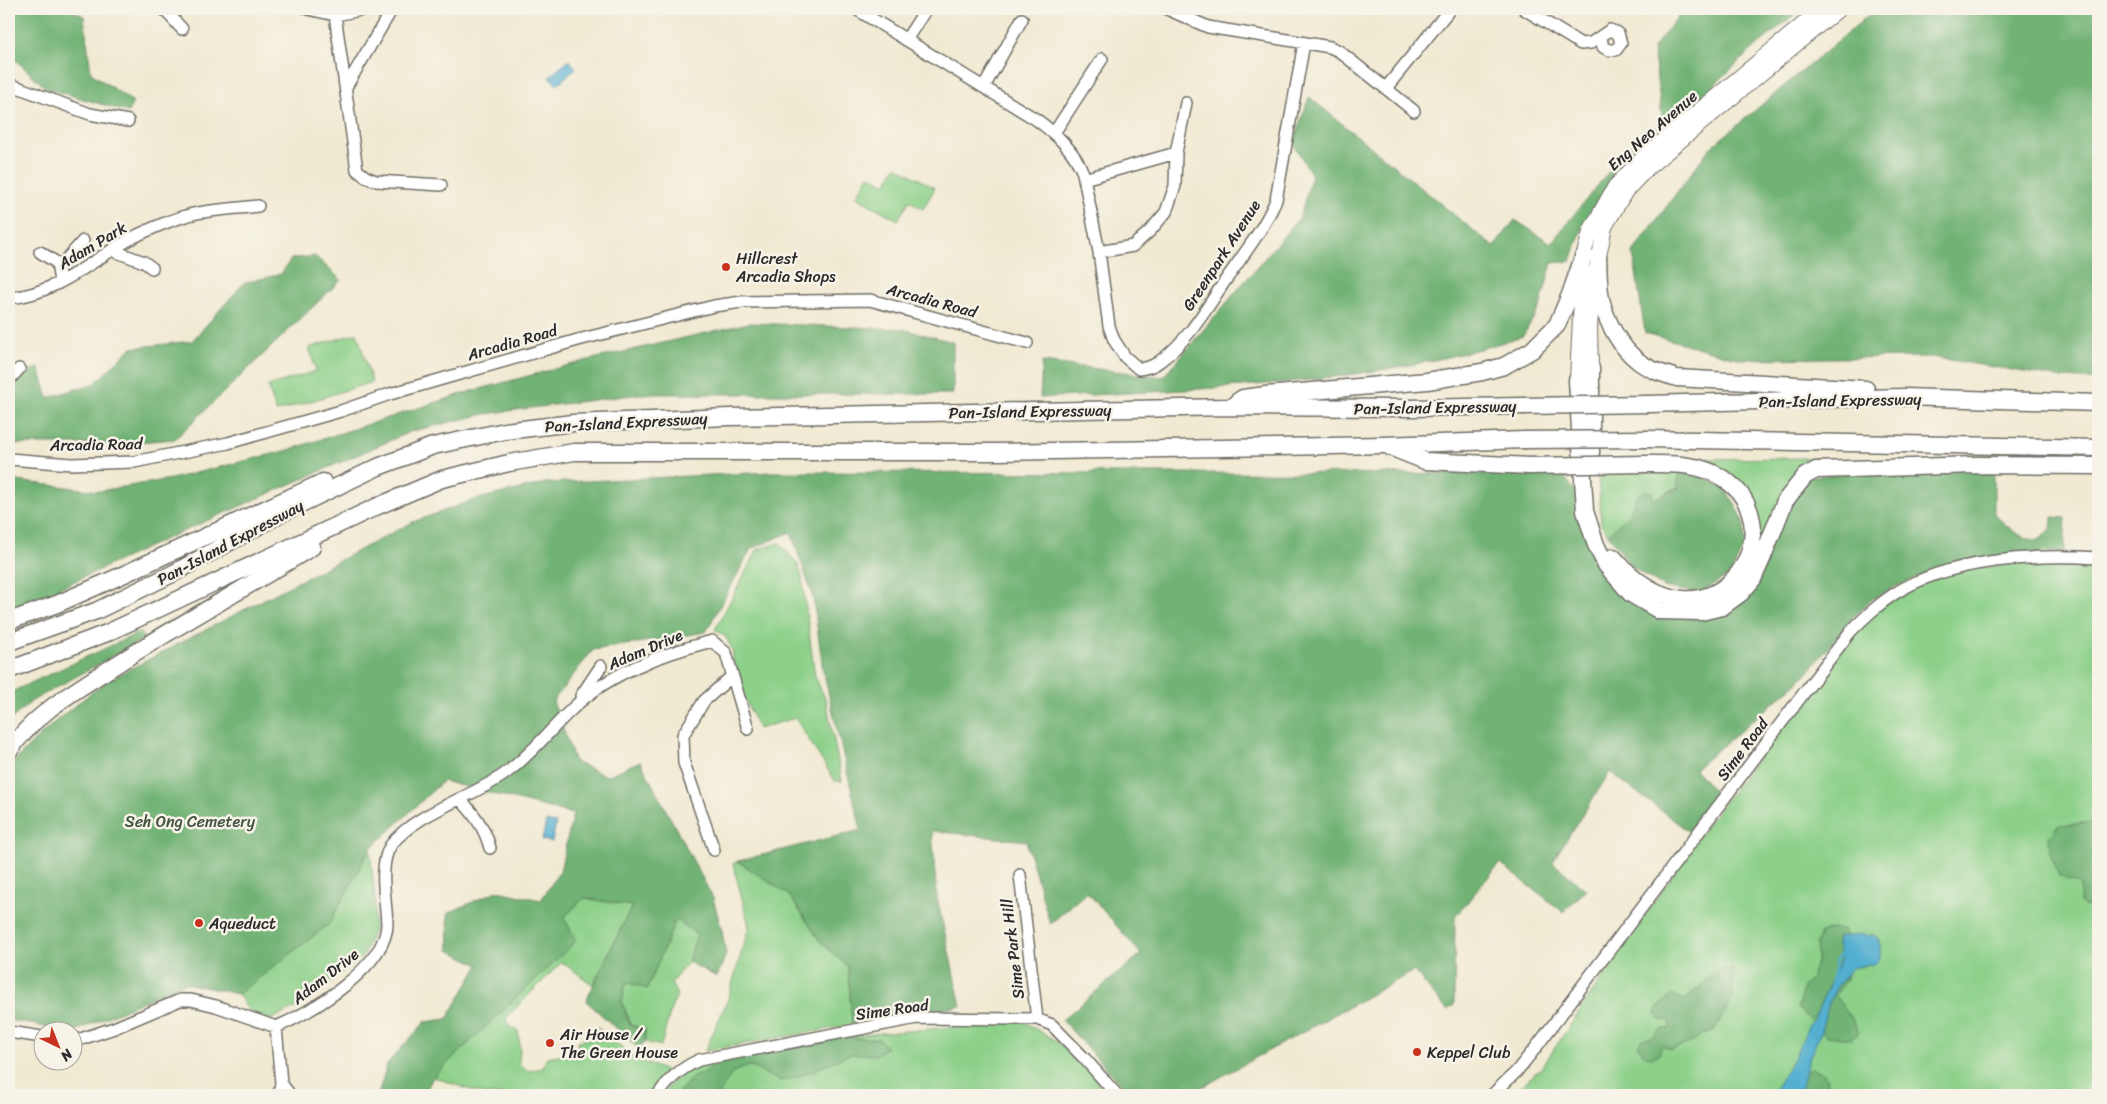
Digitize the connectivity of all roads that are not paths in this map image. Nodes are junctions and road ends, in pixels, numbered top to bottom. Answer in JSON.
{"nodes":[{"id":1,"x":164,"y":9,"type":"edge"},
{"id":2,"x":308,"y":9,"type":"edge"},
{"id":3,"x":366,"y":9,"type":"edge"},
{"id":4,"x":392,"y":9,"type":"edge"},
{"id":5,"x":856,"y":9,"type":"edge"},
{"id":6,"x":926,"y":9,"type":"edge"},
{"id":7,"x":1167,"y":9,"type":"edge"},
{"id":8,"x":1450,"y":9,"type":"edge"},
{"id":9,"x":1524,"y":9,"type":"edge"},
{"id":10,"x":1821,"y":9,"type":"edge"},
{"id":11,"x":1839,"y":9,"type":"edge"},
{"id":12,"x":336,"y":15,"type":"junction"},
{"id":13,"x":1022,"y":19,"type":"dead end"},
{"id":14,"x":182,"y":28,"type":"dead end"},
{"id":15,"x":1601,"y":38,"type":"dead end"},
{"id":16,"x":906,"y":40,"type":"junction"},
{"id":17,"x":1304,"y":43,"type":"junction"},
{"id":18,"x":1102,"y":58,"type":"dead end"},
{"id":19,"x":9,"y":84,"type":"edge"},
{"id":20,"x":346,"y":87,"type":"junction"},
{"id":21,"x":984,"y":87,"type":"junction"},
{"id":22,"x":1386,"y":88,"type":"junction"},
{"id":23,"x":1186,"y":103,"type":"dead end"},
{"id":24,"x":1414,"y":111,"type":"dead end"},
{"id":25,"x":128,"y":121,"type":"dead end"},
{"id":26,"x":1054,"y":133,"type":"junction"},
{"id":27,"x":1176,"y":153,"type":"junction"},
{"id":28,"x":1084,"y":179,"type":"junction"},
{"id":29,"x":441,"y":185,"type":"dead end"},
{"id":30,"x":258,"y":206,"type":"dead end"},
{"id":31,"x":83,"y":241,"type":"dead end"},
{"id":32,"x":114,"y":251,"type":"junction"},
{"id":33,"x":40,"y":252,"type":"dead end"},
{"id":34,"x":1099,"y":252,"type":"junction"},
{"id":35,"x":1590,"y":257,"type":"junction"},
{"id":36,"x":59,"y":268,"type":"junction"},
{"id":37,"x":152,"y":268,"type":"dead end"},
{"id":38,"x":60,"y":282,"type":"junction"},
{"id":39,"x":9,"y":298,"type":"edge"},
{"id":40,"x":1027,"y":343,"type":"dead end"},
{"id":41,"x":1591,"y":368,"type":"junction"},
{"id":42,"x":19,"y":369,"type":"dead end"},
{"id":43,"x":9,"y":380,"type":"edge"},
{"id":44,"x":1577,"y":380,"type":"junction"},
{"id":45,"x":1904,"y":397,"type":"junction"},
{"id":46,"x":2098,"y":404,"type":"edge"},
{"id":47,"x":1229,"y":407,"type":"junction"},
{"id":48,"x":1383,"y":445,"type":"junction"},
{"id":49,"x":2098,"y":448,"type":"edge"},
{"id":50,"x":9,"y":459,"type":"edge"},
{"id":51,"x":378,"y":466,"type":"junction"},
{"id":52,"x":2098,"y":466,"type":"edge"},
{"id":53,"x":334,"y":526,"type":"junction"},
{"id":54,"x":2098,"y":558,"type":"edge"},
{"id":55,"x":9,"y":621,"type":"edge"},
{"id":56,"x":9,"y":642,"type":"edge"},
{"id":57,"x":601,"y":666,"type":"dead end"},
{"id":58,"x":9,"y":670,"type":"edge"},
{"id":59,"x":732,"y":676,"type":"junction"},
{"id":60,"x":571,"y":710,"type":"junction"},
{"id":61,"x":748,"y":729,"type":"dead end"},
{"id":62,"x":9,"y":750,"type":"edge"},
{"id":63,"x":460,"y":799,"type":"junction"},
{"id":64,"x":490,"y":848,"type":"dead end"},
{"id":65,"x":714,"y":850,"type":"dead end"},
{"id":66,"x":1020,"y":875,"type":"dead end"},
{"id":67,"x":1037,"y":1019,"type":"junction"},
{"id":68,"x":276,"y":1027,"type":"junction"},
{"id":69,"x":9,"y":1032,"type":"edge"},
{"id":70,"x":32,"y":1035,"type":"edge"},
{"id":71,"x":82,"y":1039,"type":"edge"},
{"id":72,"x":281,"y":1083,"type":"junction"},
{"id":73,"x":280,"y":1095,"type":"edge"},
{"id":74,"x":290,"y":1095,"type":"edge"},
{"id":75,"x":658,"y":1095,"type":"edge"},
{"id":76,"x":1117,"y":1095,"type":"edge"},
{"id":77,"x":1492,"y":1095,"type":"edge"}],
"edges":[{"from":1,"to":14,"type":"street"},
{"from":2,"to":12,"type":"street"},
{"from":3,"to":12,"type":"street"},
{"from":4,"to":20,"type":"street"},
{"from":5,"to":16,"type":"street"},
{"from":6,"to":16,"type":"street"},
{"from":7,"to":17,"type":"street"},
{"from":8,"to":22,"type":"street"},
{"from":9,"to":15,"type":"street"},
{"from":10,"to":35,"type":"main road","name":"Eng Neo Avenue"},
{"from":11,"to":35,"type":"main road","name":"Eng Neo Avenue"},
{"from":12,"to":20,"type":"street"},
{"from":13,"to":21,"type":"street"},
{"from":16,"to":21,"type":"street"},
{"from":17,"to":22,"type":"street"},
{"from":17,"to":34,"type":"street","name":"Greenpark Avenue"},
{"from":18,"to":26,"type":"street"},
{"from":19,"to":25,"type":"street"},
{"from":20,"to":29,"type":"street"},
{"from":21,"to":26,"type":"street"},
{"from":22,"to":24,"type":"street"},
{"from":23,"to":27,"type":"street"},
{"from":26,"to":28,"type":"street"},
{"from":27,"to":28,"type":"street"},
{"from":27,"to":34,"type":"street"},
{"from":28,"to":34,"type":"street"},
{"from":30,"to":32,"type":"street","name":"Adam Park"},
{"from":31,"to":36,"type":"street"},
{"from":32,"to":37,"type":"street"},
{"from":32,"to":38,"type":"street","name":"Adam Park"},
{"from":33,"to":36,"type":"street"},
{"from":35,"to":41,"type":"main road","name":"Eng Neo Avenue"},
{"from":35,"to":44,"type":"main road","name":"Eng Neo Avenue"},
{"from":35,"to":45,"type":"highway"},
{"from":35,"to":47,"type":"highway"},
{"from":36,"to":38,"type":"street"},
{"from":38,"to":39,"type":"street","name":"Adam Park"},
{"from":40,"to":50,"type":"street","name":"Arcadia Road"},
{"from":41,"to":44,"type":"main road"},
{"from":41,"to":48,"type":"highway","bridge":true},
{"from":42,"to":43,"type":"street"},
{"from":44,"to":52,"type":"highway"},
{"from":45,"to":46,"type":"highway","name":"Pan-Island Expressway"},
{"from":45,"to":47,"type":"highway","name":"Pan-Island Expressway","bridge":true},
{"from":47,"to":51,"type":"highway","name":"Pan-Island Expressway"},
{"from":48,"to":49,"type":"highway","name":"Pan-Island Expressway","bridge":true},
{"from":48,"to":53,"type":"highway","name":"Pan-Island Expressway"},
{"from":51,"to":55,"type":"highway"},
{"from":51,"to":56,"type":"highway","name":"Pan-Island Expressway"},
{"from":53,"to":58,"type":"highway","name":"Pan-Island Expressway"},
{"from":53,"to":62,"type":"highway"},
{"from":54,"to":77,"type":"street","name":"Sime Road"},
{"from":57,"to":60,"type":"street","name":"Adam Drive"},
{"from":59,"to":60,"type":"street","name":"Adam Drive"},
{"from":59,"to":61,"type":"street"},
{"from":59,"to":65,"type":"street"},
{"from":60,"to":63,"type":"street","name":"Adam Drive"},
{"from":63,"to":64,"type":"street"},
{"from":63,"to":68,"type":"street","name":"Adam Drive"},
{"from":66,"to":67,"type":"street","name":"Sime Park Hill"},
{"from":67,"to":75,"type":"street","name":"Sime Road"},
{"from":67,"to":76,"type":"street","name":"Sime Road"},
{"from":68,"to":71,"type":"street"},
{"from":68,"to":72,"type":"street"},
{"from":69,"to":70,"type":"street"},
{"from":72,"to":73,"type":"street"},
{"from":72,"to":74,"type":"street"}]}
